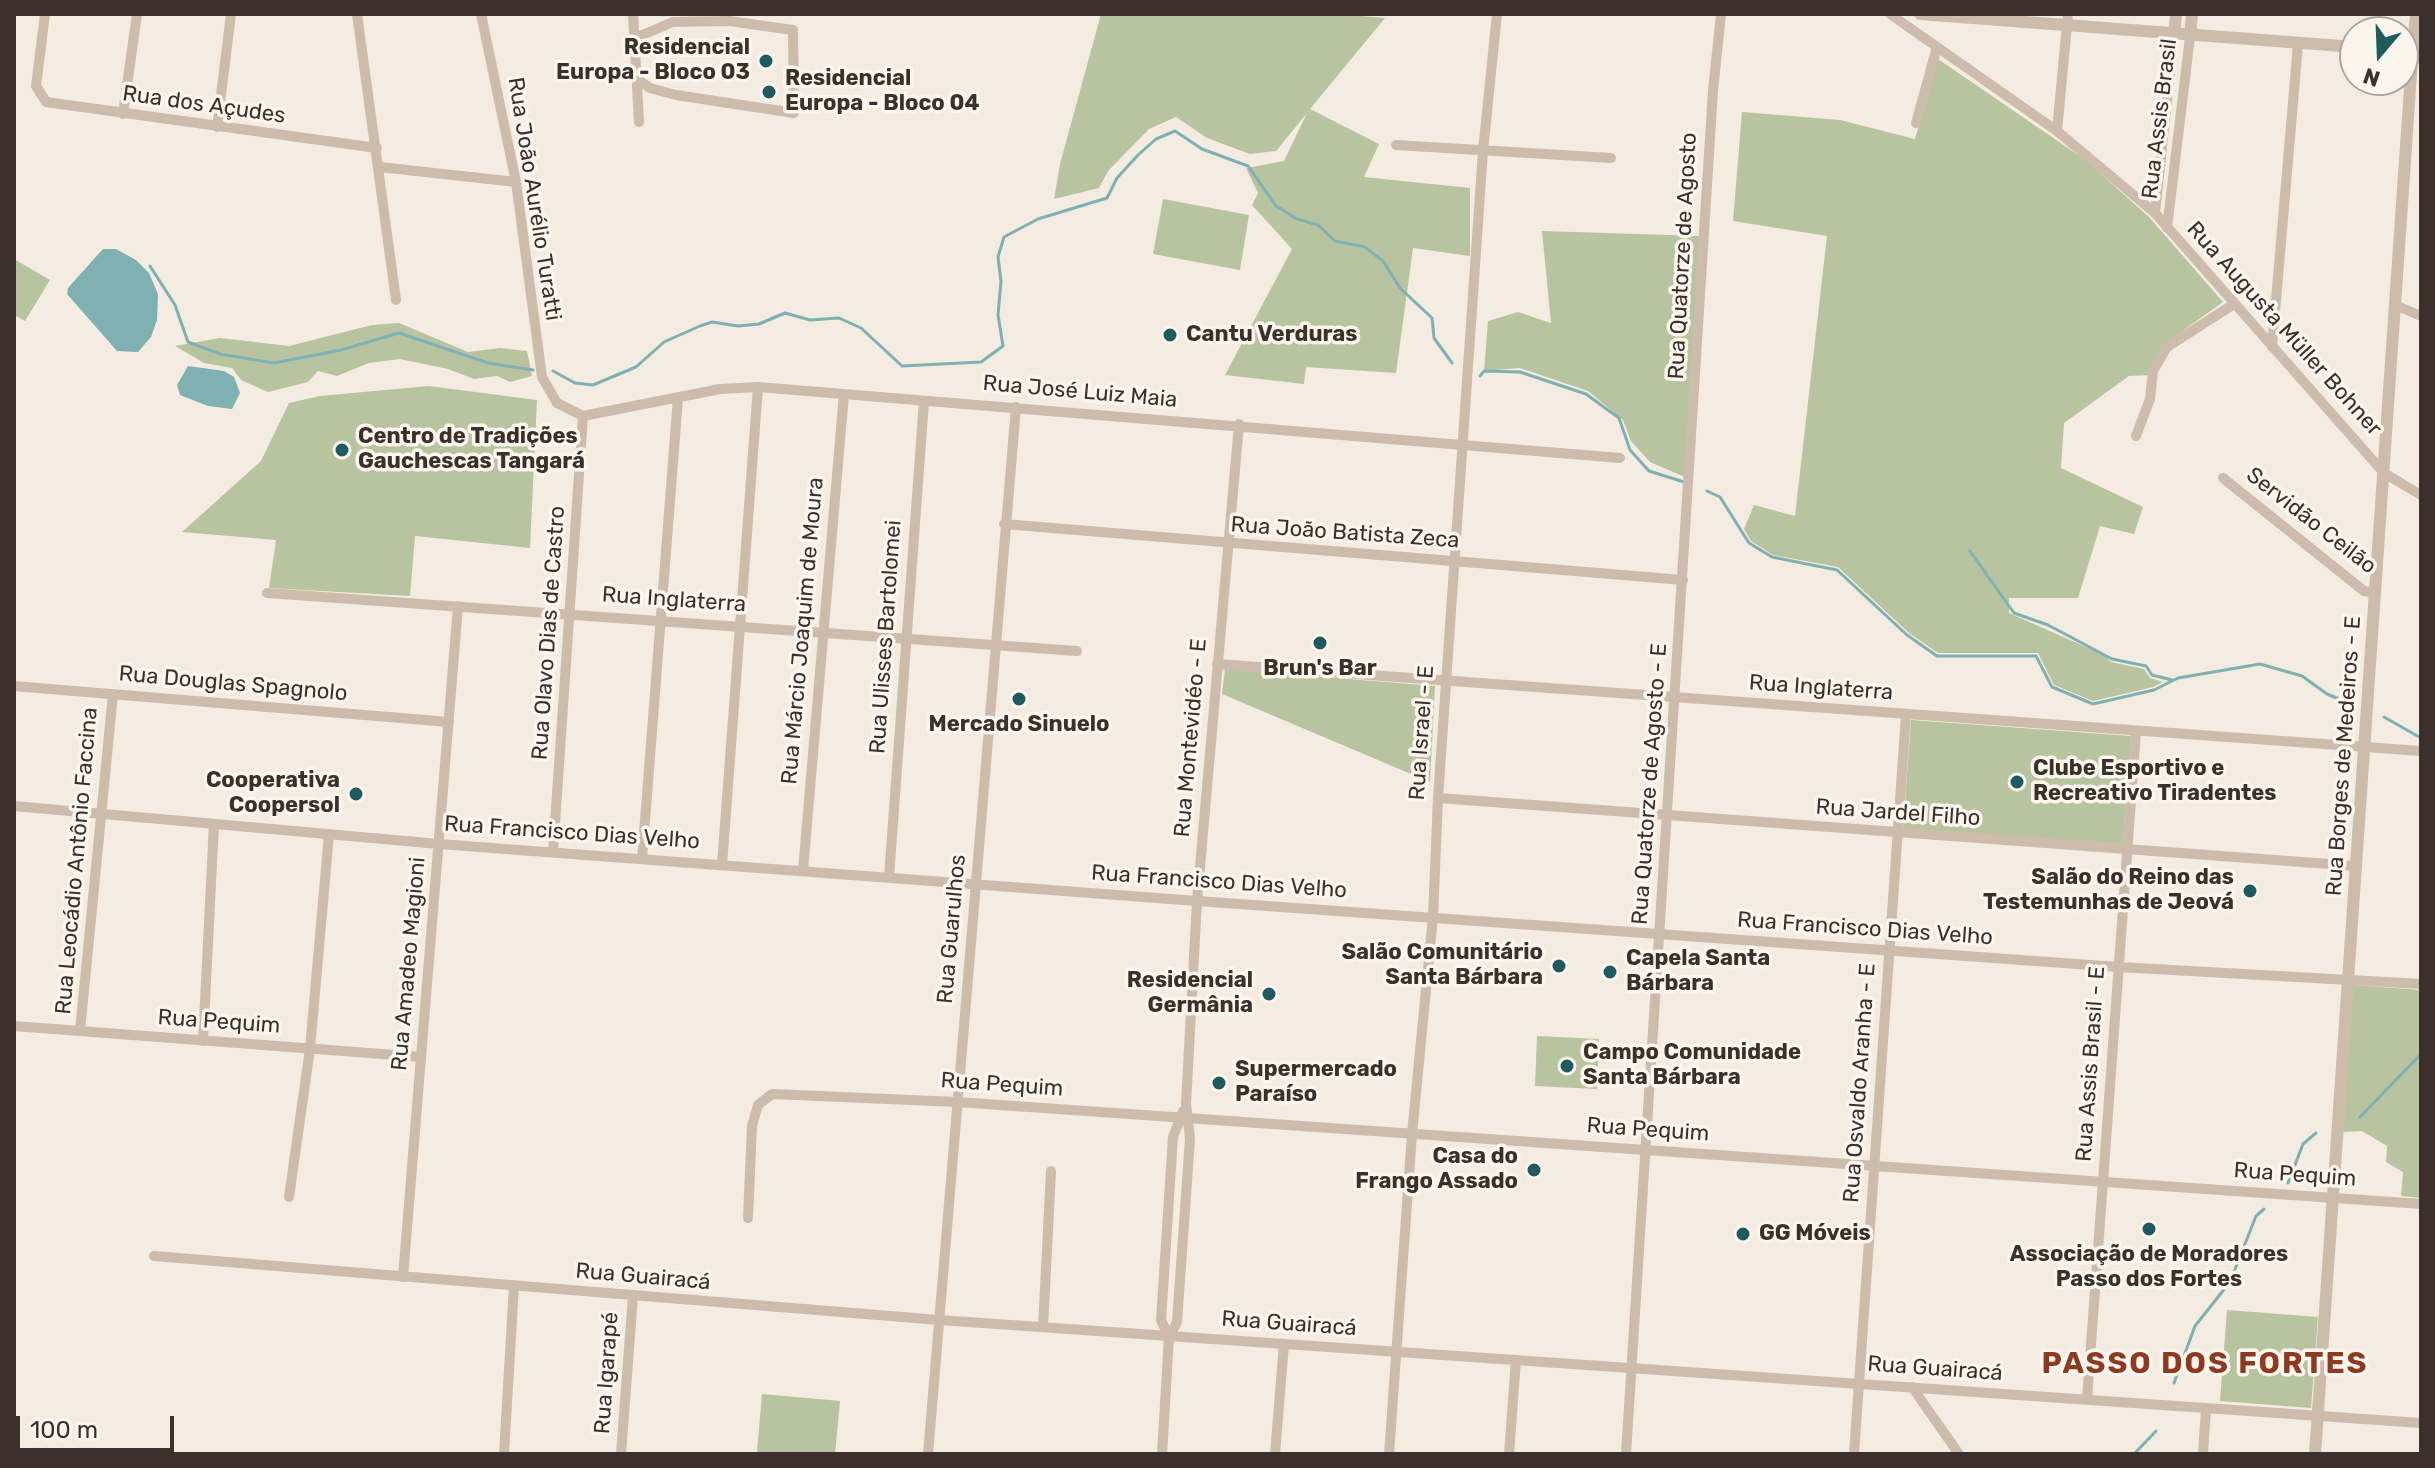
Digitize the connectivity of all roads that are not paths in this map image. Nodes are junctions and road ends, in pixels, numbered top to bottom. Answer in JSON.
{"nodes":[{"id":1,"x":45,"y":14,"type":"edge"},
{"id":2,"x":137,"y":14,"type":"edge"},
{"id":3,"x":231,"y":14,"type":"edge"},
{"id":4,"x":357,"y":14,"type":"edge"},
{"id":5,"x":481,"y":14,"type":"edge"},
{"id":6,"x":633,"y":14,"type":"edge"},
{"id":7,"x":1497,"y":14,"type":"edge"},
{"id":8,"x":1721,"y":14,"type":"edge"},
{"id":9,"x":1890,"y":14,"type":"edge"},
{"id":10,"x":1920,"y":14,"type":"edge"},
{"id":11,"x":2176,"y":14,"type":"edge"},
{"id":12,"x":2192,"y":14,"type":"edge"},
{"id":13,"x":1953,"y":16,"type":"edge"},
{"id":14,"x":2067,"y":20,"type":"edge"},
{"id":15,"x":2174,"y":36,"type":"junction"},
{"id":16,"x":2190,"y":37,"type":"junction"},
{"id":17,"x":635,"y":38,"type":"junction"},
{"id":18,"x":2298,"y":44,"type":"junction"},
{"id":19,"x":2339,"y":46,"type":"edge"},
{"id":20,"x":1937,"y":47,"type":"junction"},
{"id":21,"x":635,"y":78,"type":"junction"},
{"id":22,"x":2410,"y":96,"type":"edge"},
{"id":23,"x":123,"y":114,"type":"junction"},
{"id":24,"x":639,"y":122,"type":"dead end"},
{"id":25,"x":1916,"y":123,"type":"dead end"},
{"id":26,"x":217,"y":127,"type":"junction"},
{"id":27,"x":2057,"y":131,"type":"junction"},
{"id":28,"x":1396,"y":145,"type":"dead end"},
{"id":29,"x":377,"y":148,"type":"junction"},
{"id":30,"x":1483,"y":151,"type":"junction"},
{"id":31,"x":1611,"y":158,"type":"dead end"},
{"id":32,"x":380,"y":167,"type":"junction"},
{"id":33,"x":516,"y":182,"type":"junction"},
{"id":34,"x":2155,"y":213,"type":"junction"},
{"id":35,"x":2167,"y":228,"type":"junction"},
{"id":36,"x":396,"y":300,"type":"dead end"},
{"id":37,"x":2234,"y":304,"type":"junction"},
{"id":38,"x":2395,"y":305,"type":"junction"},
{"id":39,"x":2421,"y":316,"type":"edge"},
{"id":40,"x":2272,"y":347,"type":"junction"},
{"id":41,"x":758,"y":387,"type":"junction"},
{"id":42,"x":844,"y":394,"type":"junction"},
{"id":43,"x":678,"y":398,"type":"junction"},
{"id":44,"x":924,"y":401,"type":"junction"},
{"id":45,"x":1016,"y":407,"type":"junction"},
{"id":46,"x":583,"y":416,"type":"junction"},
{"id":47,"x":1239,"y":424,"type":"junction"},
{"id":48,"x":2136,"y":436,"type":"dead end"},
{"id":49,"x":1463,"y":443,"type":"junction"},
{"id":50,"x":1620,"y":458,"type":"dead end"},
{"id":51,"x":2384,"y":473,"type":"junction"},
{"id":52,"x":2223,"y":478,"type":"dead end"},
{"id":53,"x":2421,"y":495,"type":"edge"},
{"id":54,"x":1688,"y":500,"type":"joint"},
{"id":55,"x":1004,"y":524,"type":"junction"},
{"id":56,"x":1228,"y":544,"type":"junction"},
{"id":57,"x":1455,"y":562,"type":"junction"},
{"id":58,"x":1683,"y":580,"type":"junction"},
{"id":59,"x":267,"y":593,"type":"dead end"},
{"id":60,"x":2375,"y":593,"type":"junction"},
{"id":61,"x":458,"y":606,"type":"junction"},
{"id":62,"x":571,"y":612,"type":"junction"},
{"id":63,"x":660,"y":619,"type":"junction"},
{"id":64,"x":740,"y":626,"type":"junction"},
{"id":65,"x":823,"y":632,"type":"junction"},
{"id":66,"x":906,"y":638,"type":"junction"},
{"id":67,"x":994,"y":643,"type":"junction"},
{"id":68,"x":1077,"y":651,"type":"dead end"},
{"id":69,"x":1217,"y":664,"type":"junction"},
{"id":70,"x":1446,"y":679,"type":"junction"},
{"id":71,"x":14,"y":686,"type":"edge"},
{"id":72,"x":113,"y":694,"type":"junction"},
{"id":73,"x":1675,"y":697,"type":"junction"},
{"id":74,"x":1906,"y":715,"type":"junction"},
{"id":75,"x":449,"y":722,"type":"junction"},
{"id":76,"x":2136,"y":732,"type":"junction"},
{"id":77,"x":2364,"y":747,"type":"junction"},
{"id":78,"x":2421,"y":751,"type":"edge"},
{"id":79,"x":1438,"y":798,"type":"junction"},
{"id":80,"x":14,"y":806,"type":"edge"},
{"id":81,"x":101,"y":814,"type":"junction"},
{"id":82,"x":1668,"y":817,"type":"junction"},
{"id":83,"x":214,"y":824,"type":"junction"},
{"id":84,"x":1898,"y":833,"type":"junction"},
{"id":85,"x":329,"y":834,"type":"junction"},
{"id":86,"x":439,"y":844,"type":"junction"},
{"id":87,"x":2127,"y":849,"type":"junction"},
{"id":88,"x":553,"y":852,"type":"junction"},
{"id":89,"x":642,"y":859,"type":"junction"},
{"id":90,"x":722,"y":865,"type":"junction"},
{"id":91,"x":2356,"y":866,"type":"junction"},
{"id":92,"x":803,"y":870,"type":"junction"},
{"id":93,"x":889,"y":877,"type":"junction"},
{"id":94,"x":977,"y":883,"type":"junction"},
{"id":95,"x":1197,"y":901,"type":"junction"},
{"id":96,"x":1433,"y":917,"type":"junction"},
{"id":97,"x":1660,"y":935,"type":"junction"},
{"id":98,"x":1890,"y":951,"type":"junction"},
{"id":99,"x":2119,"y":967,"type":"junction"},
{"id":100,"x":2348,"y":979,"type":"junction"},
{"id":101,"x":2421,"y":984,"type":"edge"},
{"id":102,"x":14,"y":1026,"type":"edge"},
{"id":103,"x":80,"y":1031,"type":"junction"},
{"id":104,"x":203,"y":1041,"type":"junction"},
{"id":105,"x":310,"y":1049,"type":"junction"},
{"id":106,"x":421,"y":1057,"type":"junction"},
{"id":107,"x":957,"y":1102,"type":"junction"},
{"id":108,"x":1185,"y":1117,"type":"junction"},
{"id":109,"x":1412,"y":1134,"type":"junction"},
{"id":110,"x":1647,"y":1150,"type":"junction"},
{"id":111,"x":1874,"y":1166,"type":"junction"},
{"id":112,"x":1051,"y":1171,"type":"dead end"},
{"id":113,"x":2103,"y":1182,"type":"junction"},
{"id":114,"x":289,"y":1197,"type":"dead end"},
{"id":115,"x":2333,"y":1198,"type":"junction"},
{"id":116,"x":2421,"y":1204,"type":"edge"},
{"id":117,"x":748,"y":1218,"type":"dead end"},
{"id":118,"x":154,"y":1256,"type":"dead end"},
{"id":119,"x":403,"y":1277,"type":"junction"},
{"id":120,"x":514,"y":1286,"type":"junction"},
{"id":121,"x":633,"y":1296,"type":"junction"},
{"id":122,"x":939,"y":1320,"type":"junction"},
{"id":123,"x":1043,"y":1327,"type":"junction"},
{"id":124,"x":1169,"y":1337,"type":"junction"},
{"id":125,"x":1284,"y":1344,"type":"junction"},
{"id":126,"x":1397,"y":1352,"type":"junction"},
{"id":127,"x":1516,"y":1360,"type":"junction"},
{"id":128,"x":1633,"y":1368,"type":"junction"},
{"id":129,"x":1859,"y":1384,"type":"junction"},
{"id":130,"x":1912,"y":1387,"type":"junction"},
{"id":131,"x":2087,"y":1399,"type":"junction"},
{"id":132,"x":2206,"y":1408,"type":"junction"},
{"id":133,"x":2318,"y":1415,"type":"junction"},
{"id":134,"x":2421,"y":1423,"type":"edge"},
{"id":135,"x":504,"y":1454,"type":"edge"},
{"id":136,"x":621,"y":1454,"type":"edge"},
{"id":137,"x":928,"y":1454,"type":"edge"},
{"id":138,"x":1162,"y":1454,"type":"edge"},
{"id":139,"x":1275,"y":1454,"type":"edge"},
{"id":140,"x":1389,"y":1454,"type":"edge"},
{"id":141,"x":1509,"y":1454,"type":"edge"},
{"id":142,"x":1626,"y":1454,"type":"edge"},
{"id":143,"x":1854,"y":1454,"type":"edge"},
{"id":144,"x":1959,"y":1454,"type":"edge"},
{"id":145,"x":2203,"y":1454,"type":"edge"},
{"id":146,"x":2315,"y":1454,"type":"edge"}],
"edges":[{"from":1,"to":23,"type":"street","name":"Rua dos Açudes"},
{"from":2,"to":23,"type":"street"},
{"from":3,"to":26,"type":"street"},
{"from":4,"to":29,"type":"street"},
{"from":5,"to":33,"type":"street","name":"Rua João Aurélio Turatti"},
{"from":6,"to":17,"type":"street"},
{"from":7,"to":30,"type":"street","name":"Rua Israel - E"},
{"from":8,"to":54,"type":"street","name":"Rua Quatorze de Agosto"},
{"from":9,"to":20,"type":"street","name":"Rua Augusta Müller Bohner"},
{"from":10,"to":13,"type":"street"},
{"from":11,"to":15,"type":"street","name":"Rua Assis Brasil"},
{"from":12,"to":16,"type":"street","name":"Rua Assis Brasil"},
{"from":13,"to":14,"type":"street"},
{"from":14,"to":15,"type":"street"},
{"from":14,"to":27,"type":"street"},
{"from":15,"to":16,"type":"street"},
{"from":15,"to":34,"type":"street","name":"Rua Assis Brasil"},
{"from":16,"to":18,"type":"street"},
{"from":16,"to":35,"type":"street","name":"Rua Assis Brasil"},
{"from":17,"to":21,"type":"street"},
{"from":17,"to":21,"type":"street"},
{"from":18,"to":19,"type":"street"},
{"from":18,"to":40,"type":"street"},
{"from":20,"to":25,"type":"street"},
{"from":20,"to":27,"type":"street","name":"Rua Augusta Müller Bohner"},
{"from":21,"to":24,"type":"street"},
{"from":22,"to":38,"type":"street","name":"Rua Borges de Medeiros - E"},
{"from":23,"to":26,"type":"street","name":"Rua dos Açudes"},
{"from":26,"to":29,"type":"street","name":"Rua dos Açudes"},
{"from":27,"to":34,"type":"street","name":"Rua Augusta Müller Bohner"},
{"from":28,"to":30,"type":"street"},
{"from":29,"to":32,"type":"street"},
{"from":30,"to":31,"type":"street"},
{"from":30,"to":49,"type":"street","name":"Rua Israel - E"},
{"from":32,"to":33,"type":"street"},
{"from":32,"to":36,"type":"street"},
{"from":33,"to":46,"type":"street","name":"Rua João Aurélio Turatti"},
{"from":34,"to":35,"type":"street","name":"Rua Augusta Müller Bohner"},
{"from":35,"to":37,"type":"street","name":"Rua Augusta Müller Bohner"},
{"from":37,"to":40,"type":"street","name":"Rua Augusta Müller Bohner"},
{"from":37,"to":48,"type":"street"},
{"from":38,"to":39,"type":"street"},
{"from":38,"to":51,"type":"street","name":"Rua Borges de Medeiros - E"},
{"from":40,"to":51,"type":"street","name":"Rua Augusta Müller Bohner"},
{"from":41,"to":42,"type":"street","name":"Rua José Luiz Maia"},
{"from":41,"to":43,"type":"street","name":"Rua José Luiz Maia"},
{"from":41,"to":64,"type":"street"},
{"from":42,"to":44,"type":"street","name":"Rua José Luiz Maia"},
{"from":42,"to":65,"type":"street","name":"Rua Márcio Joaquim de Moura"},
{"from":43,"to":46,"type":"street","name":"Rua José Luiz Maia"},
{"from":43,"to":63,"type":"street"},
{"from":44,"to":45,"type":"street","name":"Rua José Luiz Maia"},
{"from":44,"to":66,"type":"street","name":"Rua Ulisses Bartolomei"},
{"from":45,"to":47,"type":"street","name":"Rua José Luiz Maia"},
{"from":45,"to":55,"type":"street","name":"Rua Guarulhos"},
{"from":46,"to":62,"type":"street","name":"Rua Olavo Dias de Castro"},
{"from":47,"to":49,"type":"street","name":"Rua José Luiz Maia"},
{"from":47,"to":56,"type":"street","name":"Rua Montevidéo - E"},
{"from":49,"to":50,"type":"street","name":"Rua José Luiz Maia"},
{"from":49,"to":57,"type":"street","name":"Rua Israel - E"},
{"from":51,"to":53,"type":"street","name":"Rua Augusta Müller Bohner"},
{"from":51,"to":60,"type":"street","name":"Rua Borges de Medeiros - E"},
{"from":52,"to":60,"type":"street","name":"Servidão Ceilão"},
{"from":54,"to":58,"type":"street","name":"Rua Quatorze de Agosto - E"},
{"from":55,"to":56,"type":"street","name":"Rua João Batista Zeca"},
{"from":55,"to":67,"type":"street","name":"Rua Guarulhos"},
{"from":56,"to":57,"type":"street","name":"Rua João Batista Zeca"},
{"from":56,"to":69,"type":"street","name":"Rua Montevidéo - E"},
{"from":57,"to":58,"type":"street","name":"Rua João Batista Zeca"},
{"from":57,"to":70,"type":"street","name":"Rua Israel - E"},
{"from":58,"to":73,"type":"street","name":"Rua Quatorze de Agosto - E"},
{"from":59,"to":61,"type":"street","name":"Rua Inglaterra"},
{"from":60,"to":77,"type":"street","name":"Rua Borges de Medeiros - E"},
{"from":61,"to":62,"type":"street","name":"Rua Inglaterra"},
{"from":61,"to":75,"type":"street","name":"Rua Amadeo Magioni"},
{"from":62,"to":63,"type":"street","name":"Rua Inglaterra"},
{"from":62,"to":88,"type":"street","name":"Rua Olavo Dias de Castro"},
{"from":63,"to":64,"type":"street","name":"Rua Inglaterra"},
{"from":63,"to":89,"type":"street"},
{"from":64,"to":65,"type":"street","name":"Rua Inglaterra"},
{"from":64,"to":90,"type":"street"},
{"from":65,"to":66,"type":"street","name":"Rua Inglaterra"},
{"from":65,"to":92,"type":"street","name":"Rua Márcio Joaquim de Moura"},
{"from":66,"to":67,"type":"street","name":"Rua Inglaterra"},
{"from":66,"to":93,"type":"street","name":"Rua Ulisses Bartolomei"},
{"from":67,"to":68,"type":"street","name":"Rua Inglaterra"},
{"from":67,"to":94,"type":"street","name":"Rua Guarulhos"},
{"from":69,"to":70,"type":"street","name":"Rua Inglaterra"},
{"from":69,"to":95,"type":"street","name":"Rua Montevidéo - E"},
{"from":70,"to":73,"type":"street","name":"Rua Inglaterra"},
{"from":70,"to":79,"type":"street","name":"Rua Israel - E"},
{"from":71,"to":72,"type":"street","name":"Rua Douglas Spagnolo"},
{"from":72,"to":75,"type":"street","name":"Rua Douglas Spagnolo"},
{"from":72,"to":81,"type":"street","name":"Rua Leocádio Antônio Faccina"},
{"from":73,"to":74,"type":"street","name":"Rua Inglaterra"},
{"from":73,"to":82,"type":"street","name":"Rua Quatorze de Agosto - E"},
{"from":74,"to":76,"type":"street","name":"Rua Inglaterra"},
{"from":74,"to":84,"type":"street","name":"Rua Osvaldo Aranha - E"},
{"from":75,"to":86,"type":"street","name":"Rua Amadeo Magioni"},
{"from":76,"to":77,"type":"street","name":"Rua Inglaterra"},
{"from":76,"to":87,"type":"street","name":"Rua Assis Brasil - E"},
{"from":77,"to":78,"type":"street","name":"Rua Inglaterra"},
{"from":77,"to":91,"type":"street","name":"Rua Borges de Medeiros - E"},
{"from":79,"to":82,"type":"street","name":"Rua Jardel Filho"},
{"from":79,"to":96,"type":"street","name":"Rua Israel - E"},
{"from":80,"to":81,"type":"street","name":"Rua Francisco Dias Velho"},
{"from":81,"to":83,"type":"street","name":"Rua Francisco Dias Velho"},
{"from":81,"to":103,"type":"street","name":"Rua Leocádio Antônio Faccina"},
{"from":82,"to":84,"type":"street","name":"Rua Jardel Filho"},
{"from":82,"to":97,"type":"street","name":"Rua Quatorze de Agosto - E"},
{"from":83,"to":85,"type":"street","name":"Rua Francisco Dias Velho"},
{"from":83,"to":104,"type":"street"},
{"from":84,"to":87,"type":"street","name":"Rua Jardel Filho"},
{"from":84,"to":98,"type":"street","name":"Rua Osvaldo Aranha - E"},
{"from":85,"to":86,"type":"street","name":"Rua Francisco Dias Velho"},
{"from":85,"to":105,"type":"street"},
{"from":86,"to":88,"type":"street","name":"Rua Francisco Dias Velho"},
{"from":86,"to":106,"type":"street","name":"Rua Amadeo Magioni"},
{"from":87,"to":91,"type":"street","name":"Rua Jardel Filho"},
{"from":87,"to":99,"type":"street","name":"Rua Assis Brasil - E"},
{"from":88,"to":89,"type":"street","name":"Rua Francisco Dias Velho"},
{"from":89,"to":90,"type":"street","name":"Rua Francisco Dias Velho"},
{"from":90,"to":92,"type":"street","name":"Rua Francisco Dias Velho"},
{"from":91,"to":100,"type":"street","name":"Rua Borges de Medeiros - E"},
{"from":92,"to":93,"type":"street","name":"Rua Francisco Dias Velho"},
{"from":93,"to":94,"type":"street","name":"Rua Francisco Dias Velho"},
{"from":94,"to":95,"type":"street","name":"Rua Francisco Dias Velho"},
{"from":94,"to":107,"type":"street","name":"Rua Guarulhos"},
{"from":95,"to":96,"type":"street","name":"Rua Francisco Dias Velho"},
{"from":95,"to":108,"type":"street","name":"Rua Montevidéo - E"},
{"from":96,"to":97,"type":"street","name":"Rua Francisco Dias Velho"},
{"from":96,"to":109,"type":"street","name":"Rua Israel - E"},
{"from":97,"to":98,"type":"street","name":"Rua Francisco Dias Velho"},
{"from":97,"to":110,"type":"street","name":"Rua Quatorze de Agosto - E"},
{"from":98,"to":99,"type":"street","name":"Rua Francisco Dias Velho"},
{"from":98,"to":111,"type":"street","name":"Rua Osvaldo Aranha - E"},
{"from":99,"to":100,"type":"street","name":"Rua Francisco Dias Velho"},
{"from":99,"to":113,"type":"street","name":"Rua Assis Brasil - E"},
{"from":100,"to":101,"type":"street","name":"Rua Francisco Dias Velho"},
{"from":100,"to":115,"type":"street","name":"Rua Borges de Medeiros - E"},
{"from":102,"to":103,"type":"street","name":"Rua Pequim"},
{"from":103,"to":104,"type":"street","name":"Rua Pequim"},
{"from":104,"to":105,"type":"street","name":"Rua Pequim"},
{"from":105,"to":106,"type":"street","name":"Rua Pequim"},
{"from":105,"to":114,"type":"street"},
{"from":106,"to":119,"type":"street","name":"Rua Amadeo Magioni"},
{"from":107,"to":108,"type":"street","name":"Rua Pequim"},
{"from":107,"to":117,"type":"street","name":"Rua Pequim"},
{"from":107,"to":122,"type":"street","name":"Rua Guarulhos"},
{"from":108,"to":109,"type":"street","name":"Rua Pequim"},
{"from":108,"to":124,"type":"street","name":"Rua Montevidéo - E"},
{"from":108,"to":124,"type":"street","name":"Rua Montevidéo - E"},
{"from":109,"to":110,"type":"street","name":"Rua Pequim"},
{"from":109,"to":126,"type":"street","name":"Rua Israel - E"},
{"from":110,"to":111,"type":"street","name":"Rua Pequim"},
{"from":110,"to":128,"type":"street","name":"Rua Quatorze de Agosto - E"},
{"from":111,"to":113,"type":"street","name":"Rua Pequim"},
{"from":111,"to":129,"type":"street","name":"Rua Osvaldo Aranha - E"},
{"from":112,"to":123,"type":"street"},
{"from":113,"to":115,"type":"street","name":"Rua Pequim"},
{"from":113,"to":131,"type":"street","name":"Rua Assis Brasil - E"},
{"from":115,"to":116,"type":"street","name":"Rua Pequim"},
{"from":115,"to":133,"type":"street","name":"Rua Borges de Medeiros - E"},
{"from":118,"to":119,"type":"street","name":"Rua Guairacá"},
{"from":119,"to":120,"type":"street","name":"Rua Guairacá"},
{"from":120,"to":121,"type":"street","name":"Rua Guairacá"},
{"from":120,"to":135,"type":"street"},
{"from":121,"to":122,"type":"street","name":"Rua Guairacá"},
{"from":121,"to":136,"type":"street","name":"Rua Igarapé"},
{"from":122,"to":123,"type":"street","name":"Rua Guairacá"},
{"from":122,"to":137,"type":"street","name":"Rua Guarulhos"},
{"from":123,"to":124,"type":"street","name":"Rua Guairacá"},
{"from":124,"to":125,"type":"street","name":"Rua Guairacá"},
{"from":124,"to":138,"type":"street","name":"Rua Montevidéo - E"},
{"from":125,"to":126,"type":"street","name":"Rua Guairacá"},
{"from":125,"to":139,"type":"street"},
{"from":126,"to":127,"type":"street","name":"Rua Guairacá"},
{"from":126,"to":140,"type":"street","name":"Rua Israel - E"},
{"from":127,"to":128,"type":"street","name":"Rua Guairacá"},
{"from":127,"to":141,"type":"street"},
{"from":128,"to":129,"type":"street","name":"Rua Guairacá"},
{"from":128,"to":142,"type":"street","name":"Rua Quatorze de Agosto - E"},
{"from":129,"to":130,"type":"street","name":"Rua Guairacá"},
{"from":129,"to":143,"type":"street","name":"Rua Osvaldo Aranha - E"},
{"from":130,"to":131,"type":"street","name":"Rua Guairacá"},
{"from":130,"to":144,"type":"street"},
{"from":131,"to":132,"type":"street","name":"Rua Guairacá"},
{"from":132,"to":133,"type":"street","name":"Rua Guairacá"},
{"from":132,"to":145,"type":"street"},
{"from":133,"to":134,"type":"street","name":"Rua Guairacá"},
{"from":133,"to":146,"type":"street","name":"Rua Borges de Medeiros - E"}]}
